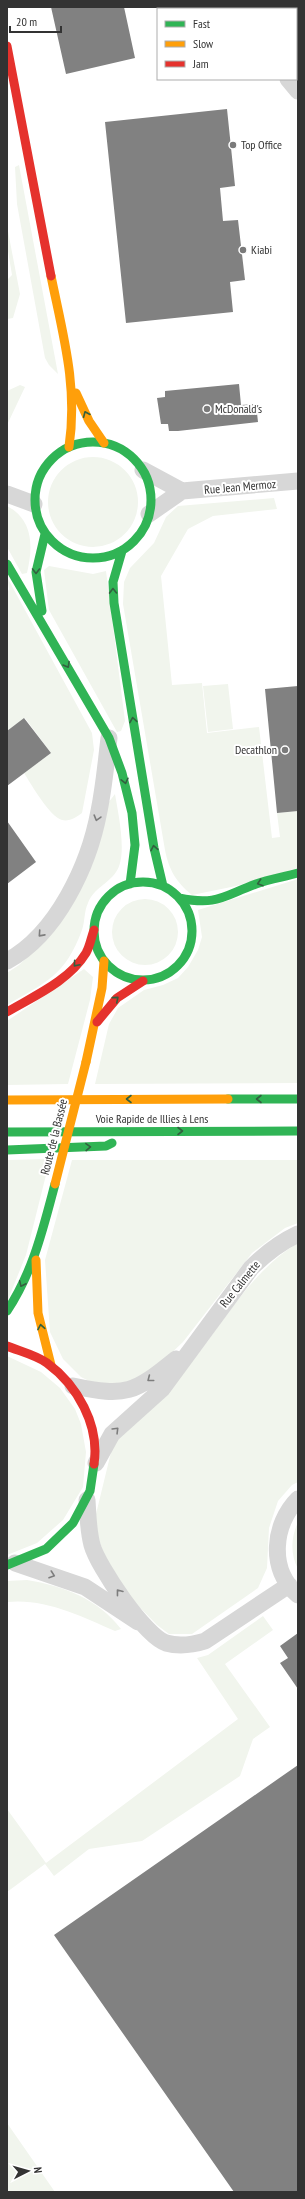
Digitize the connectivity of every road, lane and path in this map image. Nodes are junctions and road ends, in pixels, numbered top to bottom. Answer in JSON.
{"nodes":[{"id":1,"x":7,"y":46,"type":"edge"},
{"id":2,"x":289,"y":80,"type":"edge"},
{"id":3,"x":298,"y":91,"type":"edge"},
{"id":4,"x":72,"y":382,"type":"junction"},
{"id":5,"x":104,"y":443,"type":"junction"},
{"id":6,"x":69,"y":447,"type":"junction"},
{"id":7,"x":142,"y":470,"type":"junction"},
{"id":8,"x":298,"y":481,"type":"edge"},
{"id":9,"x":182,"y":491,"type":"junction"},
{"id":10,"x":7,"y":494,"type":"edge"},
{"id":11,"x":34,"y":504,"type":"junction"},
{"id":12,"x":150,"y":514,"type":"junction"},
{"id":13,"x":45,"y":534,"type":"junction"},
{"id":14,"x":122,"y":551,"type":"junction"},
{"id":15,"x":7,"y":564,"type":"edge"},
{"id":16,"x":48,"y":632,"type":"junction"},
{"id":17,"x":109,"y":738,"type":"junction"},
{"id":18,"x":298,"y":872,"type":"edge"},
{"id":19,"x":130,"y":884,"type":"junction"},
{"id":20,"x":163,"y":886,"type":"junction"},
{"id":21,"x":179,"y":898,"type":"junction"},
{"id":22,"x":94,"y":930,"type":"junction"},
{"id":23,"x":7,"y":961,"type":"edge"},
{"id":24,"x":104,"y":961,"type":"junction"},
{"id":25,"x":144,"y":981,"type":"junction"},
{"id":26,"x":7,"y":1012,"type":"edge"},
{"id":27,"x":96,"y":1024,"type":"junction"},
{"id":28,"x":298,"y":1099,"type":"edge"},
{"id":29,"x":7,"y":1100,"type":"edge"},
{"id":30,"x":141,"y":1131,"type":"junction"},
{"id":31,"x":298,"y":1131,"type":"edge"},
{"id":32,"x":7,"y":1132,"type":"edge"},
{"id":33,"x":7,"y":1150,"type":"edge"},
{"id":34,"x":298,"y":1234,"type":"edge"},
{"id":35,"x":36,"y":1255,"type":"junction"},
{"id":36,"x":7,"y":1311,"type":"edge"},
{"id":37,"x":7,"y":1346,"type":"edge"},
{"id":38,"x":192,"y":1346,"type":"junction"},
{"id":39,"x":51,"y":1365,"type":"junction"},
{"id":40,"x":73,"y":1386,"type":"junction"},
{"id":41,"x":96,"y":1463,"type":"junction"},
{"id":42,"x":298,"y":1499,"type":"edge"},
{"id":43,"x":87,"y":1500,"type":"junction"},
{"id":44,"x":11,"y":1564,"type":"edge"},
{"id":45,"x":293,"y":1590,"type":"edge"},
{"id":46,"x":142,"y":1624,"type":"junction"}],
"edges":[{"from":1,"to":4,"type":"main road"},
{"from":2,"to":3,"type":"street"},
{"from":5,"to":4,"type":"main road","one_way":true},
{"from":4,"to":6,"type":"main road"},
{"from":5,"to":6,"type":"main road"},
{"from":5,"to":7,"type":"main road"},
{"from":6,"to":11,"type":"main road"},
{"from":7,"to":9,"type":"street"},
{"from":7,"to":12,"type":"main road"},
{"from":8,"to":9,"type":"street","name":"Rue Jean Mermoz"},
{"from":9,"to":12,"type":"street"},
{"from":10,"to":11,"type":"street"},
{"from":11,"to":13,"type":"main road"},
{"from":12,"to":14,"type":"main road"},
{"from":13,"to":14,"type":"main road"},
{"from":13,"to":16,"type":"main road","one_way":true},
{"from":20,"to":14,"type":"main road","one_way":true},
{"from":15,"to":16,"type":"main road"},
{"from":16,"to":17,"type":"main road","one_way":true},
{"from":17,"to":19,"type":"main road","one_way":true},
{"from":17,"to":23,"type":"street","one_way":true},
{"from":18,"to":21,"type":"main road","one_way":true},
{"from":19,"to":20,"type":"main road"},
{"from":19,"to":22,"type":"main road"},
{"from":20,"to":21,"type":"main road"},
{"from":21,"to":25,"type":"main road"},
{"from":22,"to":24,"type":"main road"},
{"from":22,"to":26,"type":"main road","one_way":true},
{"from":24,"to":25,"type":"main road"},
{"from":24,"to":27,"type":"main road","name":"Route de la Bassée"},
{"from":27,"to":25,"type":"main road","name":"Route de la Bassée","one_way":true},
{"from":27,"to":35,"type":"main road","name":"Route de la Bassée","bridge":true},
{"from":28,"to":29,"type":"main road","one_way":true},
{"from":30,"to":31,"type":"main road","name":"Voie Rapide de Illies à Lens","one_way":true},
{"from":30,"to":32,"type":"main road","name":"Voie Rapide de Illies à Lens"},
{"from":33,"to":30,"type":"main road","one_way":true},
{"from":34,"to":38,"type":"street","name":"Rue Calmette"},
{"from":35,"to":36,"type":"main road","name":"Route de la Bassée","one_way":true},
{"from":39,"to":35,"type":"main road","name":"Route de la Bassée","one_way":true},
{"from":37,"to":39,"type":"main road"},
{"from":38,"to":40,"type":"street","name":"Rue Calmette","one_way":true},
{"from":41,"to":38,"type":"street","name":"Rue Calmette","one_way":true},
{"from":39,"to":40,"type":"main road"},
{"from":40,"to":41,"type":"main road"},
{"from":41,"to":43,"type":"main road"},
{"from":42,"to":45,"type":"street"},
{"from":43,"to":44,"type":"main road"},
{"from":46,"to":43,"type":"street","one_way":true},
{"from":44,"to":46,"type":"street","one_way":true},
{"from":45,"to":46,"type":"street"}]}
